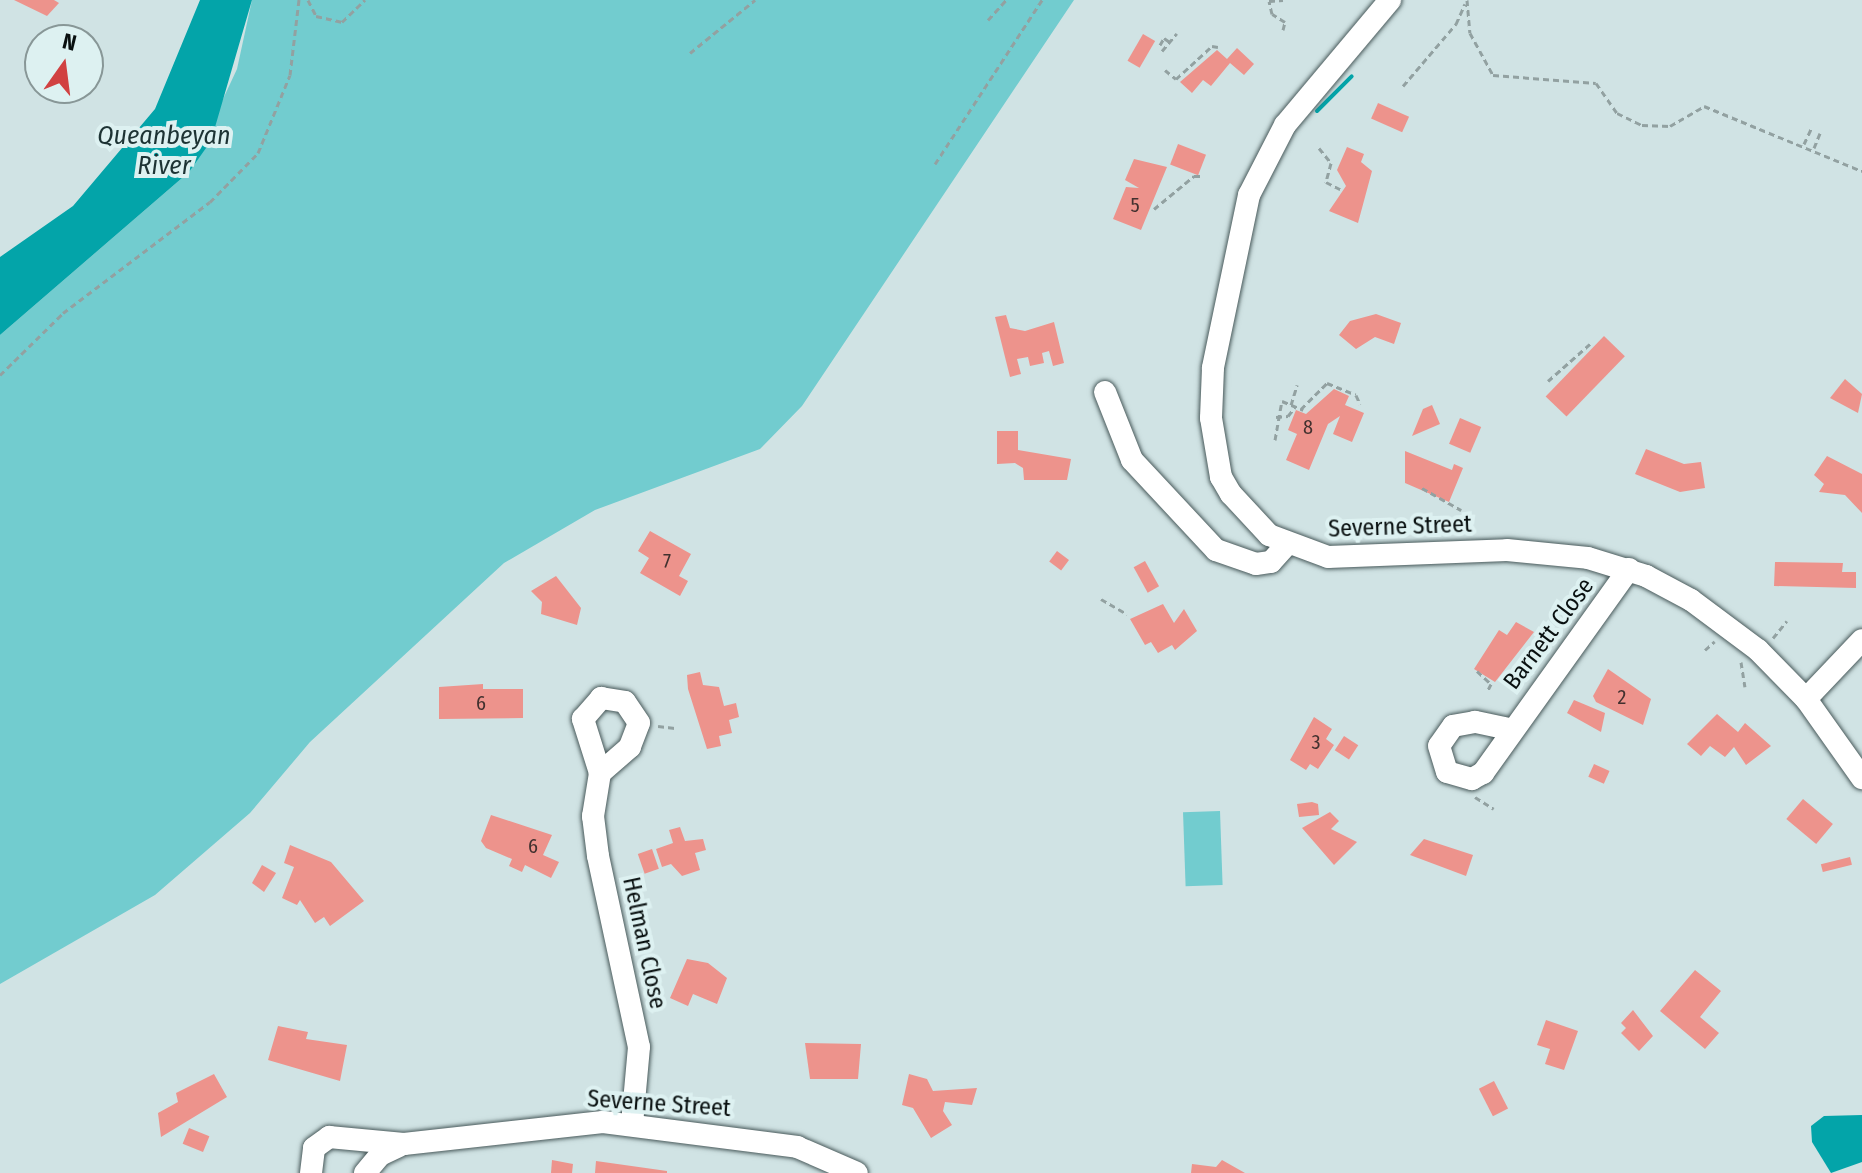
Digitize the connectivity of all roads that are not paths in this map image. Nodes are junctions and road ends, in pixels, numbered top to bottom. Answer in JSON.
{"nodes":[{"id":1,"x":1390,"y":0,"type":"edge"},
{"id":2,"x":1105,"y":392,"type":"dead end"},
{"id":3,"x":1287,"y":544,"type":"junction"},
{"id":4,"x":1629,"y":569,"type":"junction"},
{"id":5,"x":1862,"y":640,"type":"edge"},
{"id":6,"x":1806,"y":699,"type":"junction"},
{"id":7,"x":1509,"y":729,"type":"dead end"},
{"id":8,"x":600,"y":773,"type":"dead end"},
{"id":9,"x":1862,"y":778,"type":"edge"},
{"id":10,"x":632,"y":1124,"type":"junction"},
{"id":11,"x":351,"y":1139,"type":"junction"},
{"id":12,"x":404,"y":1144,"type":"junction"},
{"id":13,"x":311,"y":1173,"type":"edge"},
{"id":14,"x":364,"y":1173,"type":"edge"},
{"id":15,"x":857,"y":1173,"type":"edge"}],
"edges":[{"from":1,"to":3,"type":"street","name":"Severne Street"},
{"from":2,"to":3,"type":"street"},
{"from":3,"to":4,"type":"street","name":"Severne Street"},
{"from":4,"to":6,"type":"street","name":"Severne Street"},
{"from":4,"to":7,"type":"street","name":"Barnett Close"},
{"from":5,"to":6,"type":"street"},
{"from":6,"to":9,"type":"street","name":"Severne Street"},
{"from":8,"to":10,"type":"street","name":"Helman Close"},
{"from":10,"to":12,"type":"street","name":"Severne Street"},
{"from":10,"to":15,"type":"street","name":"Severne Street"},
{"from":11,"to":12,"type":"street","name":"Severne Street"},
{"from":11,"to":13,"type":"street","name":"Severne Street"},
{"from":11,"to":14,"type":"street","name":"Severne Street"},
{"from":12,"to":14,"type":"street","name":"Severne Street"}]}
